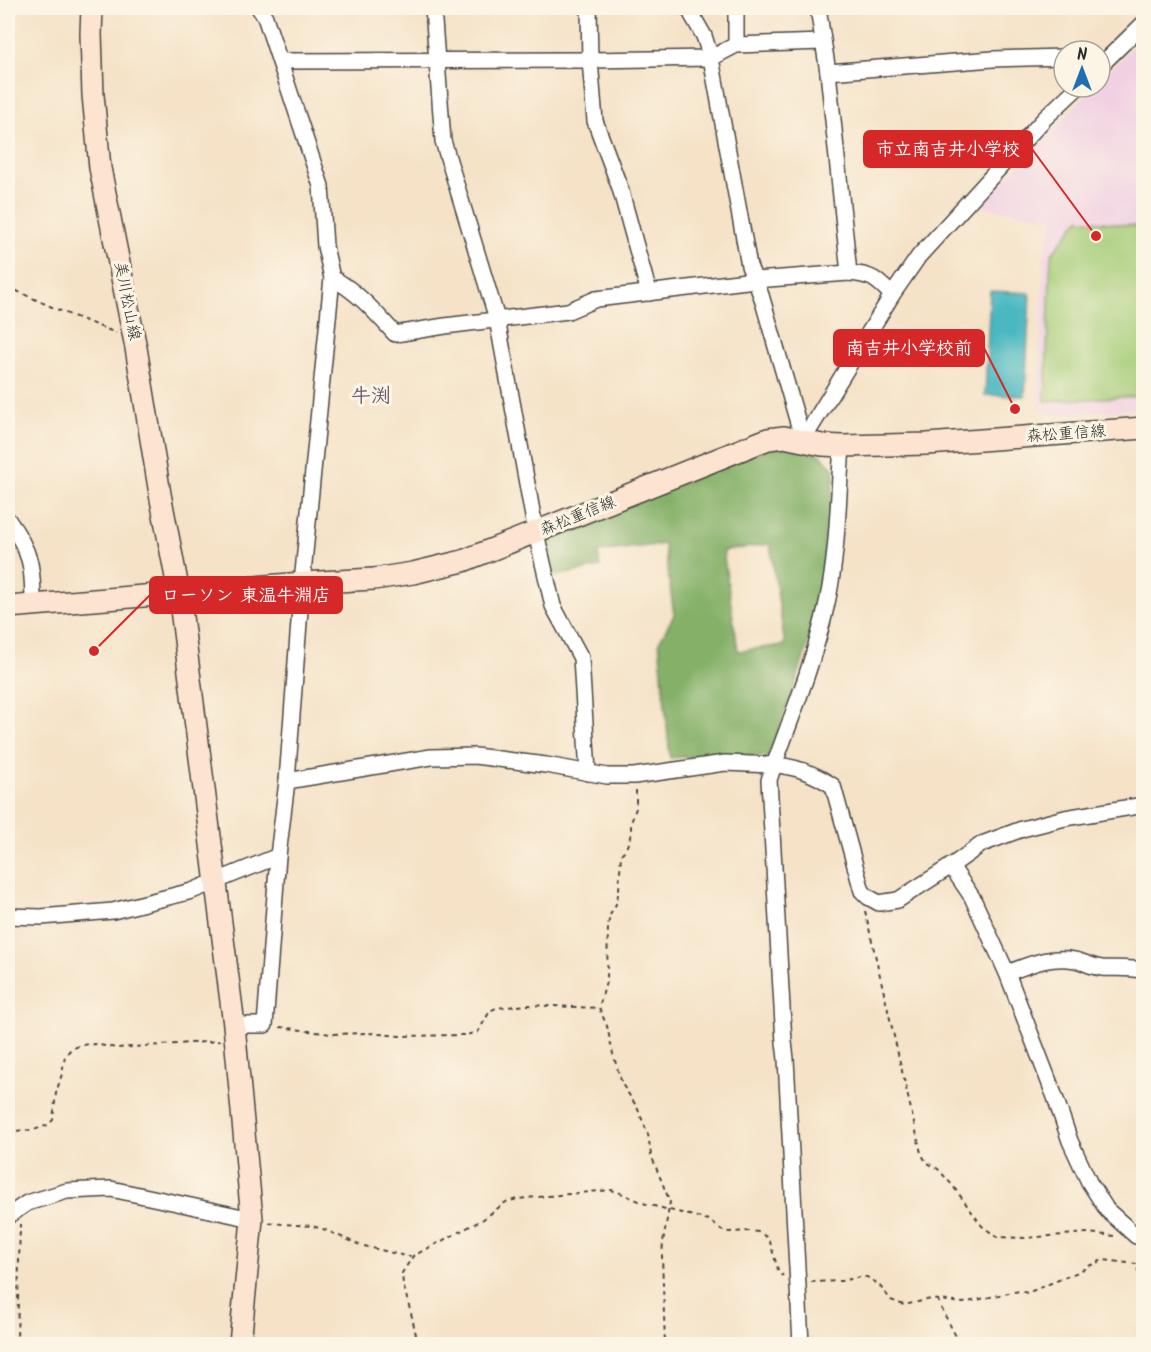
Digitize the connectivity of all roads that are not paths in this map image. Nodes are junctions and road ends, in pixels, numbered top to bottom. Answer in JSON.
{"nodes":[{"id":1,"x":92,"y":8,"type":"edge"},
{"id":2,"x":259,"y":8,"type":"edge"},
{"id":3,"x":433,"y":8,"type":"edge"},
{"id":4,"x":589,"y":8,"type":"edge"},
{"id":5,"x":688,"y":8,"type":"edge"},
{"id":6,"x":736,"y":8,"type":"edge"},
{"id":7,"x":818,"y":8,"type":"edge"},
{"id":8,"x":1143,"y":24,"type":"edge"},
{"id":9,"x":823,"y":42,"type":"junction"},
{"id":10,"x":736,"y":45,"type":"junction"},
{"id":11,"x":1112,"y":51,"type":"edge"},
{"id":12,"x":1052,"y":57,"type":"edge"},
{"id":13,"x":711,"y":58,"type":"junction"},
{"id":14,"x":590,"y":60,"type":"junction"},
{"id":15,"x":280,"y":61,"type":"junction"},
{"id":16,"x":436,"y":61,"type":"junction"},
{"id":17,"x":828,"y":72,"type":"junction"},
{"id":18,"x":1066,"y":99,"type":"edge"},
{"id":19,"x":849,"y":273,"type":"junction"},
{"id":20,"x":332,"y":279,"type":"junction"},
{"id":21,"x":755,"y":280,"type":"junction"},
{"id":22,"x":649,"y":293,"type":"junction"},
{"id":23,"x":892,"y":295,"type":"junction"},
{"id":24,"x":498,"y":319,"type":"junction"},
{"id":25,"x":1143,"y":428,"type":"edge"},
{"id":26,"x":803,"y":440,"type":"junction"},
{"id":27,"x":842,"y":446,"type":"junction"},
{"id":28,"x":8,"y":520,"type":"edge"},
{"id":29,"x":536,"y":533,"type":"junction"},
{"id":30,"x":302,"y":583,"type":"junction"},
{"id":31,"x":178,"y":593,"type":"junction"},
{"id":32,"x":33,"y":605,"type":"junction"},
{"id":33,"x":8,"y":607,"type":"edge"},
{"id":34,"x":774,"y":765,"type":"junction"},
{"id":35,"x":588,"y":773,"type":"junction"},
{"id":36,"x":287,"y":781,"type":"junction"},
{"id":37,"x":1143,"y":805,"type":"edge"},
{"id":38,"x":278,"y":856,"type":"junction"},
{"id":39,"x":951,"y":866,"type":"junction"},
{"id":40,"x":216,"y":880,"type":"junction"},
{"id":41,"x":8,"y":916,"type":"edge"},
{"id":42,"x":1143,"y":971,"type":"edge"},
{"id":43,"x":1007,"y":973,"type":"junction"},
{"id":44,"x":235,"y":1033,"type":"junction"},
{"id":45,"x":12,"y":1213,"type":"edge"},
{"id":46,"x":252,"y":1219,"type":"junction"},
{"id":47,"x":1140,"y":1237,"type":"edge"},
{"id":48,"x":240,"y":1344,"type":"edge"},
{"id":49,"x":801,"y":1344,"type":"edge"}],
"edges":[{"from":1,"to":31,"type":"main road","name":"美川松山線"},
{"from":2,"to":15,"type":"street"},
{"from":3,"to":16,"type":"street"},
{"from":4,"to":14,"type":"street"},
{"from":5,"to":13,"type":"street"},
{"from":6,"to":10,"type":"street"},
{"from":7,"to":9,"type":"street"},
{"from":8,"to":11,"type":"street"},
{"from":9,"to":10,"type":"street"},
{"from":9,"to":17,"type":"street"},
{"from":10,"to":13,"type":"street"},
{"from":12,"to":17,"type":"street"},
{"from":13,"to":14,"type":"street"},
{"from":13,"to":21,"type":"street"},
{"from":14,"to":16,"type":"street"},
{"from":14,"to":22,"type":"street"},
{"from":15,"to":16,"type":"street"},
{"from":15,"to":20,"type":"street"},
{"from":16,"to":24,"type":"street"},
{"from":17,"to":19,"type":"street"},
{"from":18,"to":23,"type":"street"},
{"from":19,"to":21,"type":"street"},
{"from":19,"to":23,"type":"street"},
{"from":20,"to":24,"type":"street"},
{"from":20,"to":30,"type":"street"},
{"from":21,"to":22,"type":"street"},
{"from":21,"to":26,"type":"street"},
{"from":22,"to":24,"type":"street"},
{"from":23,"to":26,"type":"street"},
{"from":24,"to":29,"type":"street"},
{"from":25,"to":27,"type":"main road","name":"森松重信線"},
{"from":26,"to":27,"type":"main road","name":"森松重信線"},
{"from":26,"to":29,"type":"main road","name":"森松重信線"},
{"from":27,"to":34,"type":"street"},
{"from":28,"to":32,"type":"street"},
{"from":29,"to":30,"type":"main road","name":"森松重信線"},
{"from":29,"to":35,"type":"street"},
{"from":30,"to":31,"type":"main road","name":"森松重信線"},
{"from":30,"to":36,"type":"street"},
{"from":31,"to":32,"type":"main road","name":"森松重信線"},
{"from":31,"to":40,"type":"main road","name":"美川松山線"},
{"from":32,"to":33,"type":"main road","name":"森松重信線"},
{"from":34,"to":35,"type":"street"},
{"from":34,"to":39,"type":"street"},
{"from":34,"to":49,"type":"street"},
{"from":35,"to":36,"type":"street"},
{"from":36,"to":38,"type":"street"},
{"from":37,"to":39,"type":"street"},
{"from":38,"to":40,"type":"street"},
{"from":38,"to":44,"type":"street"},
{"from":39,"to":43,"type":"street"},
{"from":40,"to":41,"type":"street"},
{"from":40,"to":44,"type":"main road","name":"美川松山線"},
{"from":42,"to":43,"type":"street"},
{"from":43,"to":47,"type":"street"},
{"from":44,"to":46,"type":"main road","name":"美川松山線"},
{"from":45,"to":46,"type":"street"},
{"from":46,"to":48,"type":"main road","name":"美川松山線"}]}
